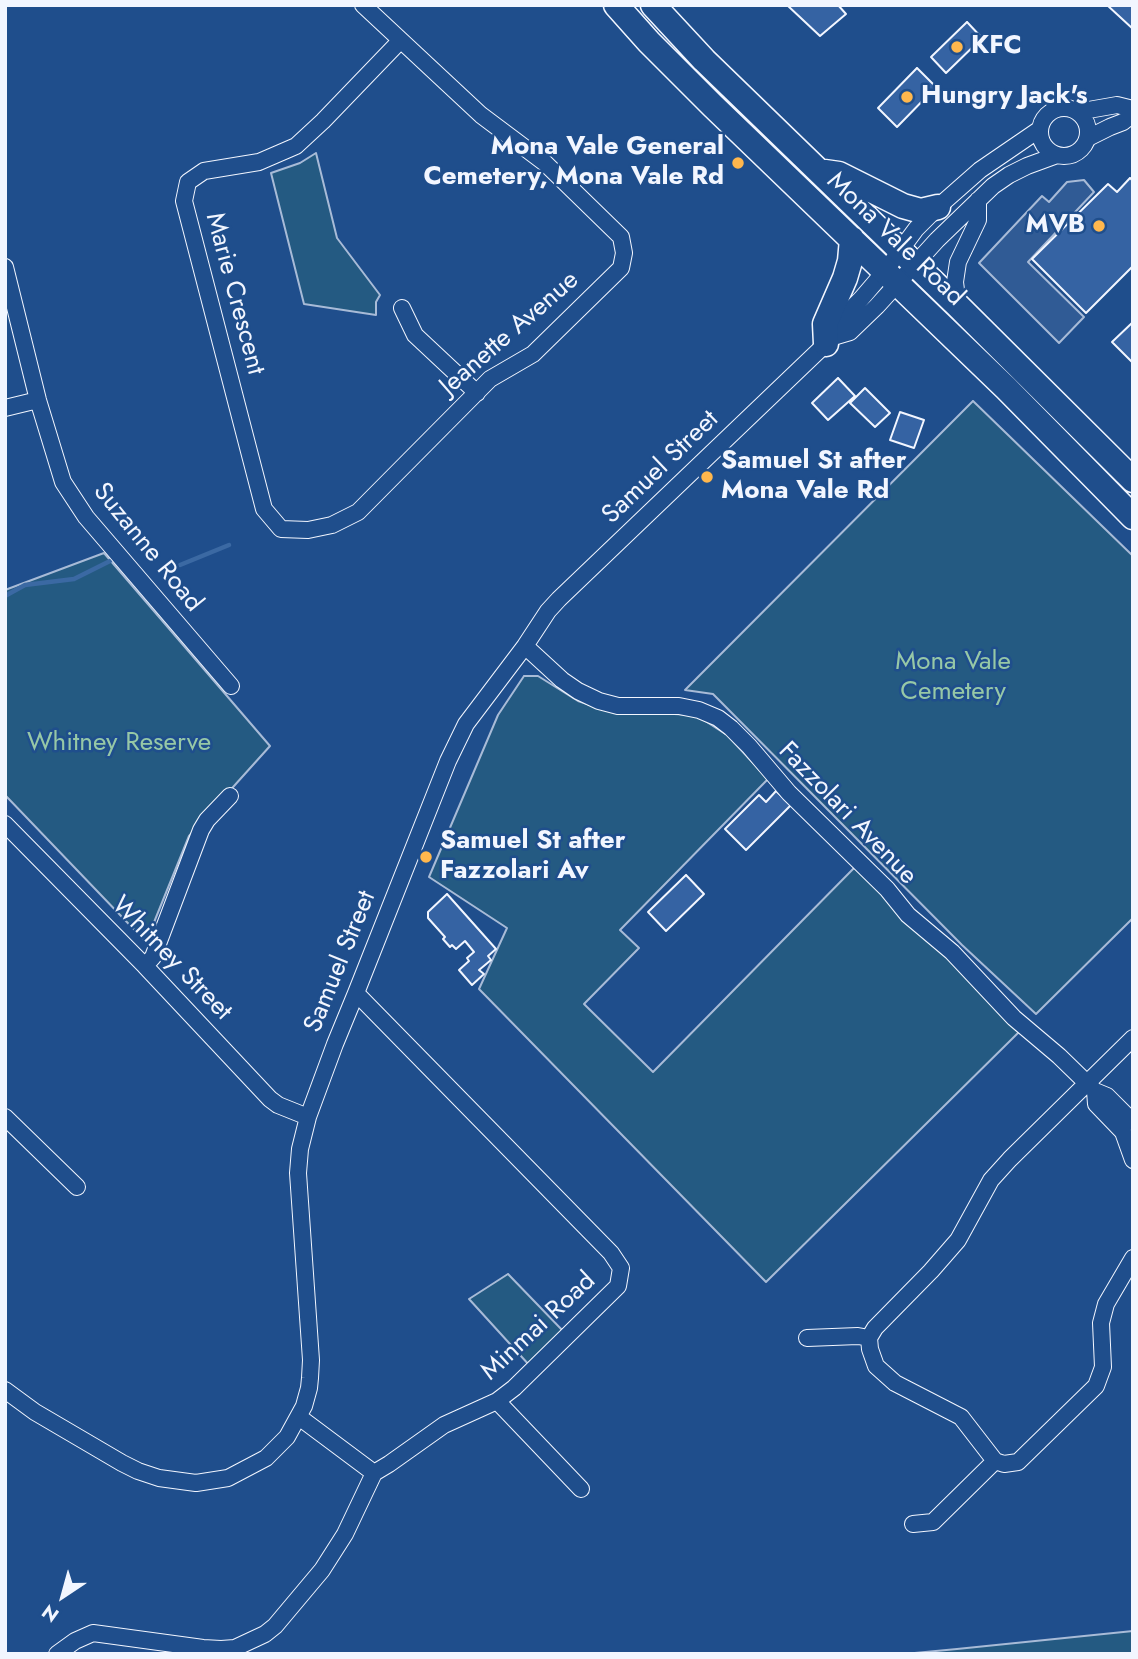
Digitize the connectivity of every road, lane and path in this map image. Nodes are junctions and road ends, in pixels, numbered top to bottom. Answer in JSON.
{"nodes":[{"id":1,"x":363,"y":5,"type":"edge"},
{"id":2,"x":616,"y":5,"type":"edge"},
{"id":3,"x":653,"y":5,"type":"edge"},
{"id":4,"x":400,"y":41,"type":"junction"},
{"id":5,"x":1077,"y":112,"type":"junction"},
{"id":6,"x":1133,"y":112,"type":"edge"},
{"id":7,"x":1040,"y":129,"type":"junction"},
{"id":8,"x":1088,"y":138,"type":"junction"},
{"id":9,"x":1056,"y":155,"type":"junction"},
{"id":10,"x":818,"y":171,"type":"junction"},
{"id":11,"x":978,"y":200,"type":"junction"},
{"id":12,"x":938,"y":207,"type":"junction"},
{"id":13,"x":852,"y":239,"type":"junction"},
{"id":14,"x":907,"y":257,"type":"junction"},
{"id":15,"x":5,"y":267,"type":"edge"},
{"id":16,"x":892,"y":277,"type":"junction"},
{"id":17,"x":958,"y":306,"type":"junction"},
{"id":18,"x":402,"y":308,"type":"dead end"},
{"id":19,"x":830,"y":340,"type":"junction"},
{"id":20,"x":477,"y":393,"type":"junction"},
{"id":21,"x":38,"y":400,"type":"junction"},
{"id":22,"x":5,"y":408,"type":"edge"},
{"id":23,"x":1133,"y":480,"type":"edge"},
{"id":24,"x":264,"y":509,"type":"joint"},
{"id":25,"x":1133,"y":517,"type":"edge"},
{"id":26,"x":525,"y":646,"type":"junction"},
{"id":27,"x":231,"y":686,"type":"dead end"},
{"id":28,"x":230,"y":796,"type":"dead end"},
{"id":29,"x":5,"y":824,"type":"edge"},
{"id":30,"x":145,"y":966,"type":"junction"},
{"id":31,"x":356,"y":993,"type":"junction"},
{"id":32,"x":1133,"y":1038,"type":"edge"},
{"id":33,"x":1091,"y":1087,"type":"junction"},
{"id":34,"x":5,"y":1117,"type":"edge"},
{"id":35,"x":308,"y":1117,"type":"junction"},
{"id":36,"x":1133,"y":1122,"type":"edge"},
{"id":37,"x":1133,"y":1160,"type":"edge"},
{"id":38,"x":78,"y":1187,"type":"dead end"},
{"id":39,"x":1133,"y":1258,"type":"edge"},
{"id":40,"x":807,"y":1338,"type":"dead end"},
{"id":41,"x":869,"y":1338,"type":"junction"},
{"id":42,"x":5,"y":1390,"type":"edge"},
{"id":43,"x":498,"y":1401,"type":"junction"},
{"id":44,"x":299,"y":1417,"type":"junction"},
{"id":45,"x":995,"y":1461,"type":"junction"},
{"id":46,"x":374,"y":1473,"type":"junction"},
{"id":47,"x":581,"y":1489,"type":"dead end"},
{"id":48,"x":913,"y":1524,"type":"dead end"},
{"id":49,"x":57,"y":1654,"type":"edge"}],
"edges":[{"from":1,"to":4,"type":"street","name":"Jeanette Avenue"},
{"from":2,"to":13,"type":"highway","name":"Mona Vale Road"},
{"from":3,"to":10,"type":"highway","name":"Mona Vale Road"},
{"from":4,"to":20,"type":"street","name":"Jeanette Avenue"},
{"from":4,"to":24,"type":"street","name":"Marie Crescent"},
{"from":5,"to":6,"type":"street"},
{"from":5,"to":7,"type":"street"},
{"from":5,"to":8,"type":"street"},
{"from":6,"to":8,"type":"street"},
{"from":7,"to":9,"type":"street"},
{"from":7,"to":12,"type":"street"},
{"from":8,"to":9,"type":"street"},
{"from":9,"to":11,"type":"street"},
{"from":10,"to":12,"type":"highway"},
{"from":10,"to":14,"type":"highway","name":"Mona Vale Road"},
{"from":11,"to":14,"type":"street"},
{"from":11,"to":17,"type":"street"},
{"from":12,"to":14,"type":"street"},
{"from":13,"to":16,"type":"highway","name":"Mona Vale Road"},
{"from":13,"to":19,"type":"highway"},
{"from":14,"to":16,"type":"street","name":"Samuel Street"},
{"from":14,"to":17,"type":"highway","name":"Mona Vale Road"},
{"from":15,"to":21,"type":"street","name":"Suzanne Road"},
{"from":16,"to":19,"type":"street","name":"Samuel Street"},
{"from":16,"to":25,"type":"highway","name":"Mona Vale Road"},
{"from":17,"to":23,"type":"highway","name":"Mona Vale Road"},
{"from":18,"to":20,"type":"street"},
{"from":19,"to":26,"type":"street","name":"Samuel Street"},
{"from":20,"to":24,"type":"street","name":"Jeanette Avenue"},
{"from":21,"to":22,"type":"street"},
{"from":21,"to":27,"type":"street","name":"Suzanne Road"},
{"from":26,"to":31,"type":"street","name":"Samuel Street"},
{"from":26,"to":33,"type":"street","name":"Fazzolari Avenue"},
{"from":28,"to":30,"type":"street"},
{"from":29,"to":30,"type":"street","name":"Whitney Street"},
{"from":30,"to":35,"type":"street","name":"Whitney Street"},
{"from":31,"to":35,"type":"street","name":"Samuel Street"},
{"from":31,"to":43,"type":"street","name":"Minmai Road"},
{"from":32,"to":33,"type":"street"},
{"from":33,"to":36,"type":"street","name":"Fazzolari Avenue"},
{"from":33,"to":37,"type":"street","name":"Fazzolari Avenue"},
{"from":33,"to":41,"type":"street"},
{"from":34,"to":38,"type":"street"},
{"from":35,"to":44,"type":"street","name":"Samuel Street"},
{"from":39,"to":45,"type":"street"},
{"from":40,"to":41,"type":"street"},
{"from":41,"to":45,"type":"street"},
{"from":42,"to":44,"type":"street","name":"Samuel Street"},
{"from":43,"to":46,"type":"street","name":"Minmai Road"},
{"from":43,"to":47,"type":"street"},
{"from":44,"to":46,"type":"street"},
{"from":45,"to":48,"type":"street"},
{"from":46,"to":49,"type":"street"}]}
